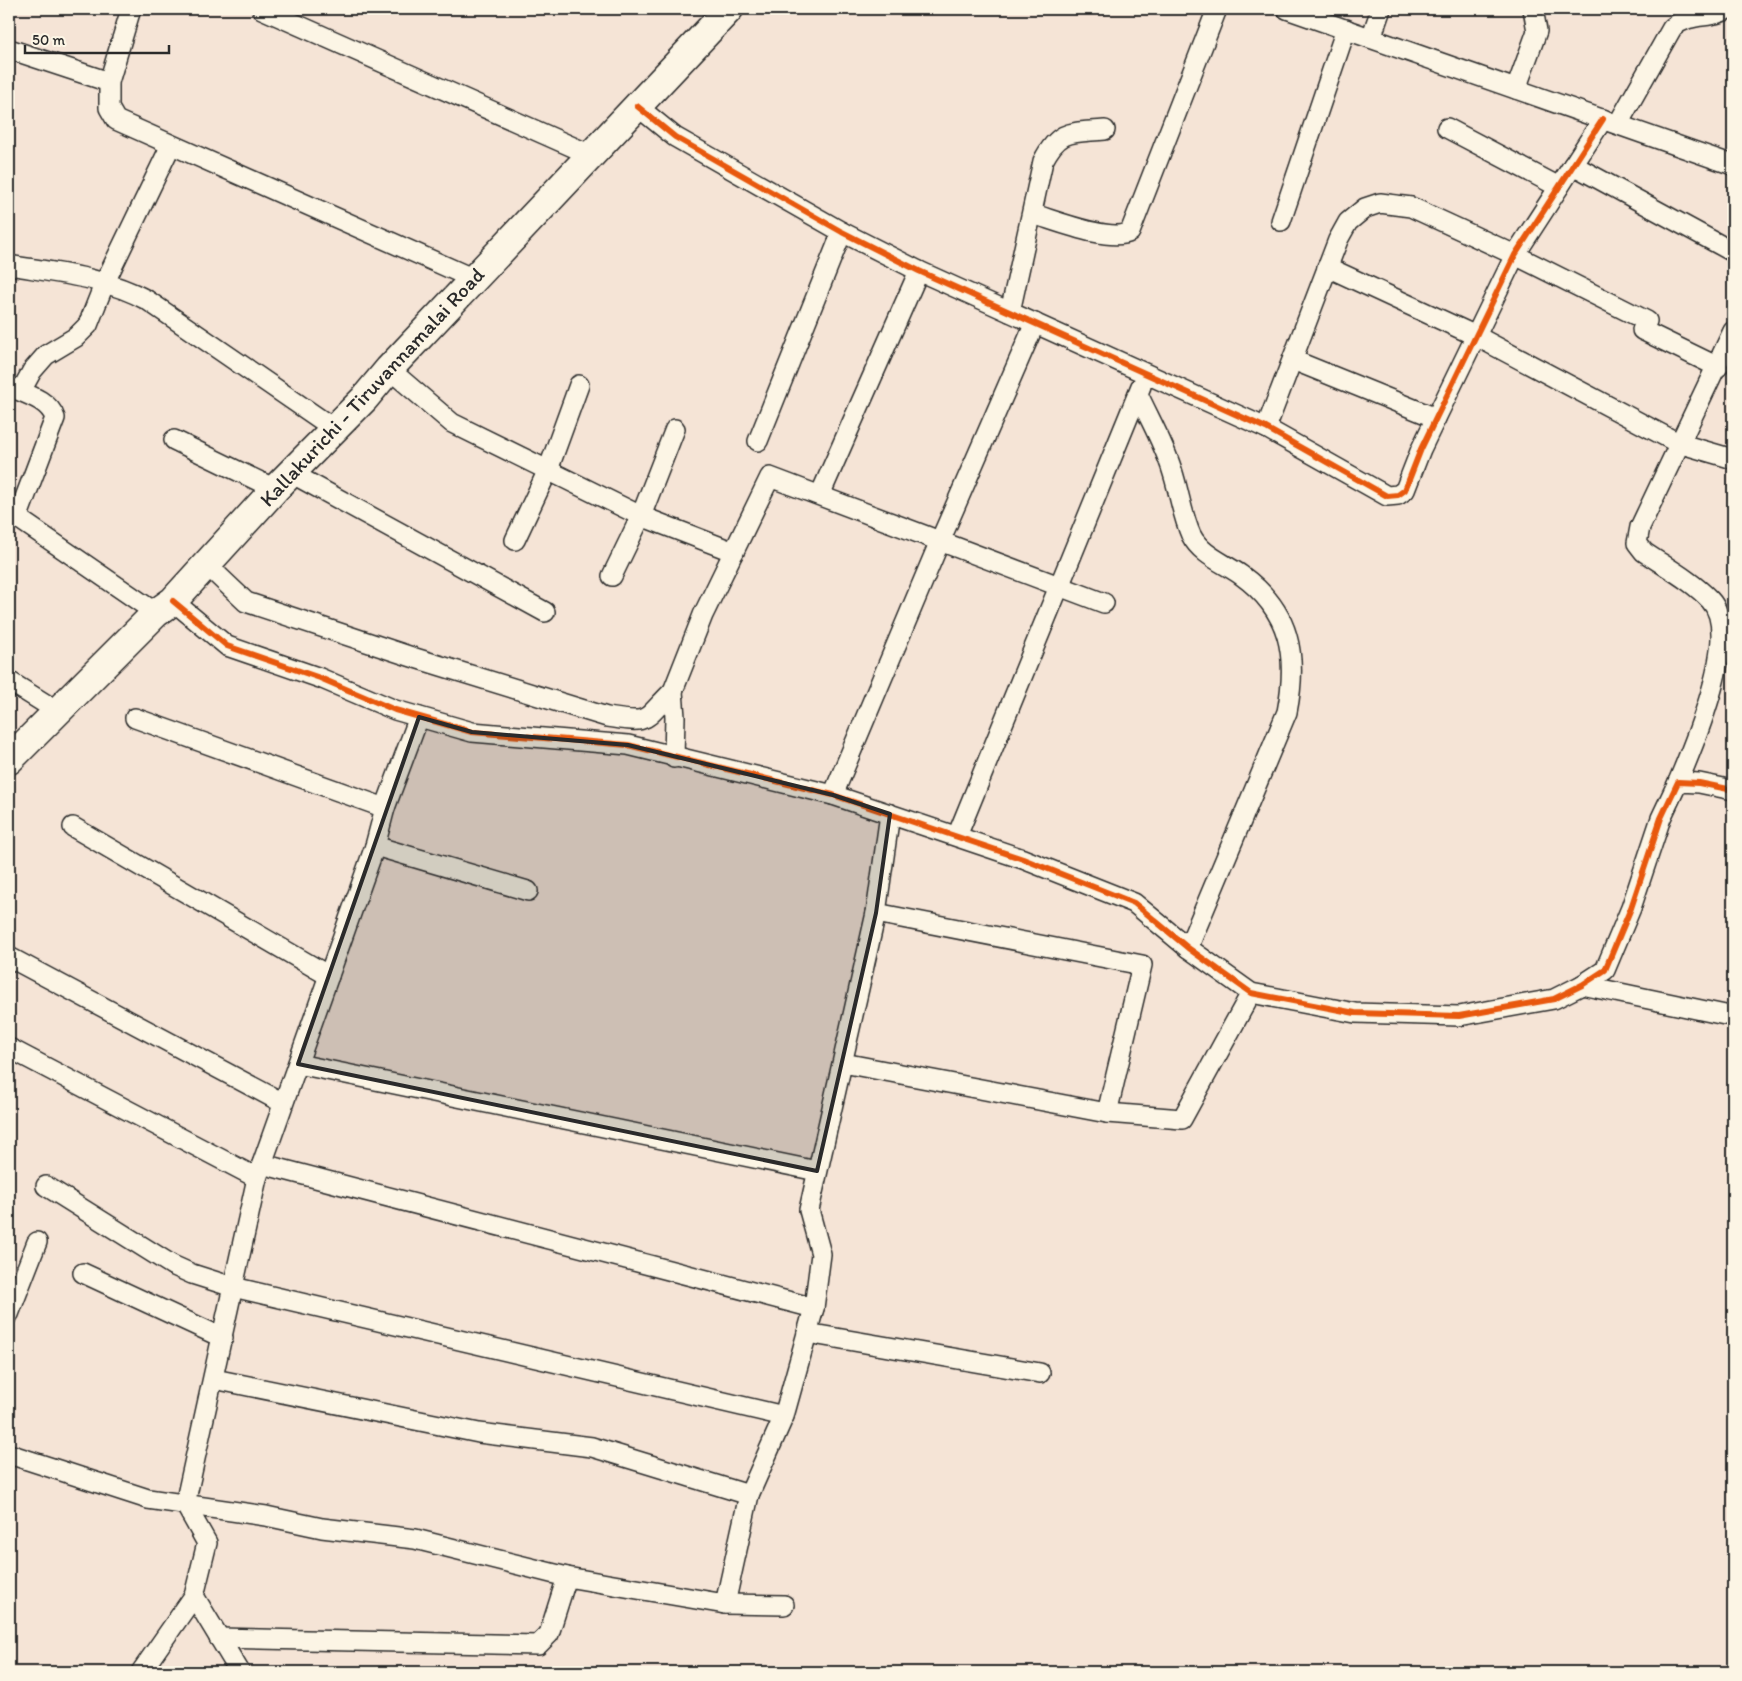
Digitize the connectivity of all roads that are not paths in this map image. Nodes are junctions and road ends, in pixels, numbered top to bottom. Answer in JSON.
{"nodes":[{"id":1,"x":130,"y":9,"type":"edge"},
{"id":2,"x":262,"y":9,"type":"edge"},
{"id":3,"x":729,"y":9,"type":"edge"},
{"id":4,"x":1217,"y":9,"type":"edge"},
{"id":5,"x":1287,"y":9,"type":"edge"},
{"id":6,"x":1380,"y":9,"type":"edge"},
{"id":7,"x":1533,"y":9,"type":"edge"},
{"id":8,"x":1728,"y":9,"type":"edge"},
{"id":9,"x":1346,"y":29,"type":"junction"},
{"id":10,"x":1372,"y":38,"type":"junction"},
{"id":11,"x":9,"y":49,"type":"edge"},
{"id":12,"x":109,"y":82,"type":"junction"},
{"id":13,"x":1516,"y":89,"type":"junction"},
{"id":14,"x":638,"y":106,"type":"junction"},
{"id":15,"x":1610,"y":122,"type":"junction"},
{"id":16,"x":1447,"y":128,"type":"dead end"},
{"id":17,"x":1105,"y":130,"type":"dead end"},
{"id":18,"x":171,"y":145,"type":"junction"},
{"id":19,"x":591,"y":155,"type":"junction"},
{"id":20,"x":1573,"y":165,"type":"junction"},
{"id":21,"x":1733,"y":165,"type":"edge"},
{"id":22,"x":1559,"y":187,"type":"junction"},
{"id":23,"x":1033,"y":214,"type":"junction"},
{"id":24,"x":1281,"y":221,"type":"dead end"},
{"id":25,"x":842,"y":232,"type":"junction"},
{"id":26,"x":1733,"y":252,"type":"edge"},
{"id":27,"x":1515,"y":255,"type":"junction"},
{"id":28,"x":9,"y":265,"type":"edge"},
{"id":29,"x":1327,"y":268,"type":"junction"},
{"id":30,"x":919,"y":271,"type":"junction"},
{"id":31,"x":474,"y":279,"type":"junction"},
{"id":32,"x":105,"y":282,"type":"junction"},
{"id":33,"x":1010,"y":312,"type":"junction"},
{"id":34,"x":1036,"y":323,"type":"junction"},
{"id":35,"x":1733,"y":331,"type":"edge"},
{"id":36,"x":1476,"y":336,"type":"junction"},
{"id":37,"x":1293,"y":360,"type":"junction"},
{"id":38,"x":1718,"y":367,"type":"junction"},
{"id":39,"x":389,"y":369,"type":"junction"},
{"id":40,"x":1146,"y":372,"type":"junction"},
{"id":41,"x":579,"y":385,"type":"dead end"},
{"id":42,"x":15,"y":389,"type":"edge"},
{"id":43,"x":1138,"y":394,"type":"junction"},
{"id":44,"x":1436,"y":418,"type":"junction"},
{"id":45,"x":333,"y":428,"type":"junction"},
{"id":46,"x":1266,"y":428,"type":"junction"},
{"id":47,"x":675,"y":429,"type":"dead end"},
{"id":48,"x":174,"y":440,"type":"dead end"},
{"id":49,"x":758,"y":441,"type":"dead end"},
{"id":50,"x":1678,"y":443,"type":"junction"},
{"id":51,"x":1733,"y":459,"type":"edge"},
{"id":52,"x":548,"y":470,"type":"junction"},
{"id":53,"x":283,"y":481,"type":"junction"},
{"id":54,"x":820,"y":496,"type":"junction"},
{"id":55,"x":13,"y":514,"type":"edge"},
{"id":56,"x":641,"y":516,"type":"junction"},
{"id":57,"x":516,"y":540,"type":"dead end"},
{"id":58,"x":940,"y":541,"type":"junction"},
{"id":59,"x":734,"y":552,"type":"junction"},
{"id":60,"x":207,"y":564,"type":"junction"},
{"id":61,"x":612,"y":576,"type":"dead end"},
{"id":62,"x":1060,"y":586,"type":"junction"},
{"id":63,"x":1104,"y":603,"type":"dead end"},
{"id":64,"x":165,"y":607,"type":"junction"},
{"id":65,"x":545,"y":612,"type":"dead end"},
{"id":66,"x":9,"y":682,"type":"edge"},
{"id":67,"x":673,"y":691,"type":"junction"},
{"id":68,"x":57,"y":711,"type":"junction"},
{"id":69,"x":419,"y":716,"type":"junction"},
{"id":70,"x":135,"y":718,"type":"dead end"},
{"id":71,"x":674,"y":758,"type":"junction"},
{"id":72,"x":9,"y":760,"type":"edge"},
{"id":73,"x":1678,"y":782,"type":"junction"},
{"id":74,"x":1733,"y":790,"type":"edge"},
{"id":75,"x":833,"y":795,"type":"junction"},
{"id":76,"x":385,"y":808,"type":"junction"},
{"id":77,"x":890,"y":814,"type":"junction"},
{"id":78,"x":73,"y":827,"type":"dead end"},
{"id":79,"x":957,"y":836,"type":"junction"},
{"id":80,"x":375,"y":846,"type":"junction"},
{"id":81,"x":528,"y":892,"type":"dead end"},
{"id":82,"x":876,"y":913,"type":"junction"},
{"id":83,"x":1188,"y":948,"type":"junction"},
{"id":84,"x":9,"y":957,"type":"edge"},
{"id":85,"x":329,"y":976,"type":"junction"},
{"id":86,"x":1582,"y":985,"type":"junction"},
{"id":87,"x":1251,"y":993,"type":"junction"},
{"id":88,"x":1725,"y":1015,"type":"dead end"},
{"id":89,"x":9,"y":1048,"type":"edge"},
{"id":90,"x":843,"y":1063,"type":"junction"},
{"id":91,"x":298,"y":1064,"type":"junction"},
{"id":92,"x":283,"y":1103,"type":"junction"},
{"id":93,"x":1107,"y":1113,"type":"junction"},
{"id":94,"x":260,"y":1171,"type":"junction"},
{"id":95,"x":817,"y":1171,"type":"junction"},
{"id":96,"x":46,"y":1186,"type":"dead end"},
{"id":97,"x":37,"y":1242,"type":"dead end"},
{"id":98,"x":83,"y":1272,"type":"dead end"},
{"id":99,"x":233,"y":1286,"type":"junction"},
{"id":100,"x":814,"y":1308,"type":"junction"},
{"id":101,"x":9,"y":1314,"type":"edge"},
{"id":102,"x":807,"y":1333,"type":"junction"},
{"id":103,"x":223,"y":1338,"type":"junction"},
{"id":104,"x":1040,"y":1373,"type":"dead end"},
{"id":105,"x":214,"y":1379,"type":"junction"},
{"id":106,"x":784,"y":1416,"type":"junction"},
{"id":107,"x":9,"y":1454,"type":"edge"},
{"id":108,"x":749,"y":1495,"type":"junction"},
{"id":109,"x":185,"y":1504,"type":"junction"},
{"id":110,"x":567,"y":1577,"type":"junction"},
{"id":111,"x":194,"y":1596,"type":"junction"},
{"id":112,"x":725,"y":1604,"type":"junction"},
{"id":113,"x":784,"y":1605,"type":"dead end"},
{"id":114,"x":219,"y":1638,"type":"junction"},
{"id":115,"x":141,"y":1672,"type":"edge"},
{"id":116,"x":240,"y":1672,"type":"edge"}],
"edges":[{"from":1,"to":12,"type":"street"},
{"from":2,"to":19,"type":"street"},
{"from":3,"to":14,"type":"highway","name":"Kallakurichi - Tiruvannamalai Road"},
{"from":4,"to":23,"type":"street"},
{"from":5,"to":9,"type":"street"},
{"from":6,"to":10,"type":"street"},
{"from":7,"to":13,"type":"street"},
{"from":8,"to":15,"type":"street"},
{"from":9,"to":10,"type":"street"},
{"from":9,"to":24,"type":"street"},
{"from":10,"to":13,"type":"street"},
{"from":11,"to":12,"type":"street"},
{"from":12,"to":18,"type":"street"},
{"from":13,"to":15,"type":"street"},
{"from":14,"to":19,"type":"highway","name":"Kallakurichi - Tiruvannamalai Road"},
{"from":14,"to":25,"type":"street"},
{"from":15,"to":20,"type":"street"},
{"from":15,"to":21,"type":"street"},
{"from":16,"to":22,"type":"street"},
{"from":17,"to":23,"type":"street"},
{"from":18,"to":31,"type":"street"},
{"from":18,"to":32,"type":"street"},
{"from":19,"to":31,"type":"highway","name":"Kallakurichi - Tiruvannamalai Road"},
{"from":20,"to":22,"type":"street"},
{"from":20,"to":26,"type":"street"},
{"from":22,"to":27,"type":"street"},
{"from":23,"to":33,"type":"street"},
{"from":25,"to":30,"type":"street"},
{"from":25,"to":49,"type":"street"},
{"from":27,"to":29,"type":"street"},
{"from":27,"to":36,"type":"street"},
{"from":27,"to":38,"type":"street"},
{"from":28,"to":32,"type":"street"},
{"from":29,"to":36,"type":"street"},
{"from":29,"to":37,"type":"street"},
{"from":30,"to":33,"type":"street"},
{"from":30,"to":54,"type":"street"},
{"from":31,"to":39,"type":"highway","name":"Kallakurichi - Tiruvannamalai Road"},
{"from":32,"to":42,"type":"street"},
{"from":32,"to":45,"type":"street"},
{"from":33,"to":34,"type":"street"},
{"from":34,"to":40,"type":"street"},
{"from":34,"to":58,"type":"street"},
{"from":35,"to":38,"type":"street"},
{"from":36,"to":44,"type":"street"},
{"from":36,"to":50,"type":"street"},
{"from":37,"to":44,"type":"street"},
{"from":37,"to":46,"type":"street"},
{"from":38,"to":50,"type":"street"},
{"from":39,"to":45,"type":"highway","name":"Kallakurichi - Tiruvannamalai Road"},
{"from":39,"to":52,"type":"street"},
{"from":40,"to":43,"type":"street"},
{"from":40,"to":46,"type":"street"},
{"from":41,"to":52,"type":"street"},
{"from":42,"to":55,"type":"street"},
{"from":43,"to":62,"type":"street"},
{"from":43,"to":83,"type":"street"},
{"from":44,"to":46,"type":"street"},
{"from":45,"to":53,"type":"highway","name":"Kallakurichi - Tiruvannamalai Road"},
{"from":47,"to":56,"type":"street"},
{"from":48,"to":53,"type":"street"},
{"from":50,"to":51,"type":"street"},
{"from":50,"to":73,"type":"street"},
{"from":52,"to":56,"type":"street"},
{"from":52,"to":57,"type":"street"},
{"from":53,"to":60,"type":"highway","name":"Kallakurichi - Tiruvannamalai Road"},
{"from":53,"to":65,"type":"street"},
{"from":54,"to":58,"type":"street"},
{"from":54,"to":59,"type":"street"},
{"from":55,"to":64,"type":"street"},
{"from":56,"to":59,"type":"street"},
{"from":56,"to":61,"type":"street"},
{"from":58,"to":62,"type":"street"},
{"from":58,"to":75,"type":"street"},
{"from":59,"to":67,"type":"street"},
{"from":60,"to":64,"type":"highway","name":"Kallakurichi - Tiruvannamalai Road"},
{"from":60,"to":67,"type":"street"},
{"from":62,"to":63,"type":"street"},
{"from":62,"to":79,"type":"street"},
{"from":64,"to":68,"type":"highway","name":"Kallakurichi - Tiruvannamalai Road"},
{"from":64,"to":69,"type":"street"},
{"from":66,"to":68,"type":"street"},
{"from":67,"to":71,"type":"street"},
{"from":68,"to":72,"type":"highway","name":"Kallakurichi - Tiruvannamalai Road"},
{"from":69,"to":71,"type":"street"},
{"from":69,"to":76,"type":"street"},
{"from":70,"to":76,"type":"street"},
{"from":71,"to":75,"type":"street"},
{"from":73,"to":74,"type":"street"},
{"from":73,"to":86,"type":"street"},
{"from":75,"to":77,"type":"street"},
{"from":76,"to":80,"type":"street"},
{"from":77,"to":79,"type":"street"},
{"from":77,"to":82,"type":"street"},
{"from":78,"to":85,"type":"street"},
{"from":79,"to":83,"type":"street"},
{"from":80,"to":81,"type":"street"},
{"from":80,"to":85,"type":"street"},
{"from":82,"to":90,"type":"street"},
{"from":82,"to":93,"type":"street"},
{"from":83,"to":87,"type":"street"},
{"from":84,"to":92,"type":"street"},
{"from":85,"to":91,"type":"street"},
{"from":86,"to":87,"type":"street"},
{"from":86,"to":88,"type":"street"},
{"from":87,"to":93,"type":"street"},
{"from":89,"to":94,"type":"street"},
{"from":90,"to":93,"type":"street"},
{"from":90,"to":95,"type":"street"},
{"from":91,"to":92,"type":"street"},
{"from":91,"to":95,"type":"street"},
{"from":92,"to":94,"type":"street"},
{"from":94,"to":99,"type":"street"},
{"from":94,"to":100,"type":"street"},
{"from":95,"to":100,"type":"street"},
{"from":96,"to":99,"type":"street"},
{"from":97,"to":101,"type":"street"},
{"from":98,"to":103,"type":"street"},
{"from":99,"to":103,"type":"street"},
{"from":99,"to":106,"type":"street"},
{"from":100,"to":102,"type":"street"},
{"from":102,"to":104,"type":"street"},
{"from":102,"to":106,"type":"street"},
{"from":103,"to":105,"type":"street"},
{"from":105,"to":108,"type":"street"},
{"from":105,"to":109,"type":"street"},
{"from":106,"to":108,"type":"street"},
{"from":107,"to":109,"type":"street"},
{"from":108,"to":112,"type":"street"},
{"from":109,"to":110,"type":"street"},
{"from":109,"to":111,"type":"street"},
{"from":110,"to":112,"type":"street"},
{"from":110,"to":114,"type":"street"},
{"from":111,"to":114,"type":"street"},
{"from":111,"to":115,"type":"street"},
{"from":112,"to":113,"type":"street"},
{"from":114,"to":116,"type":"street"}]}
